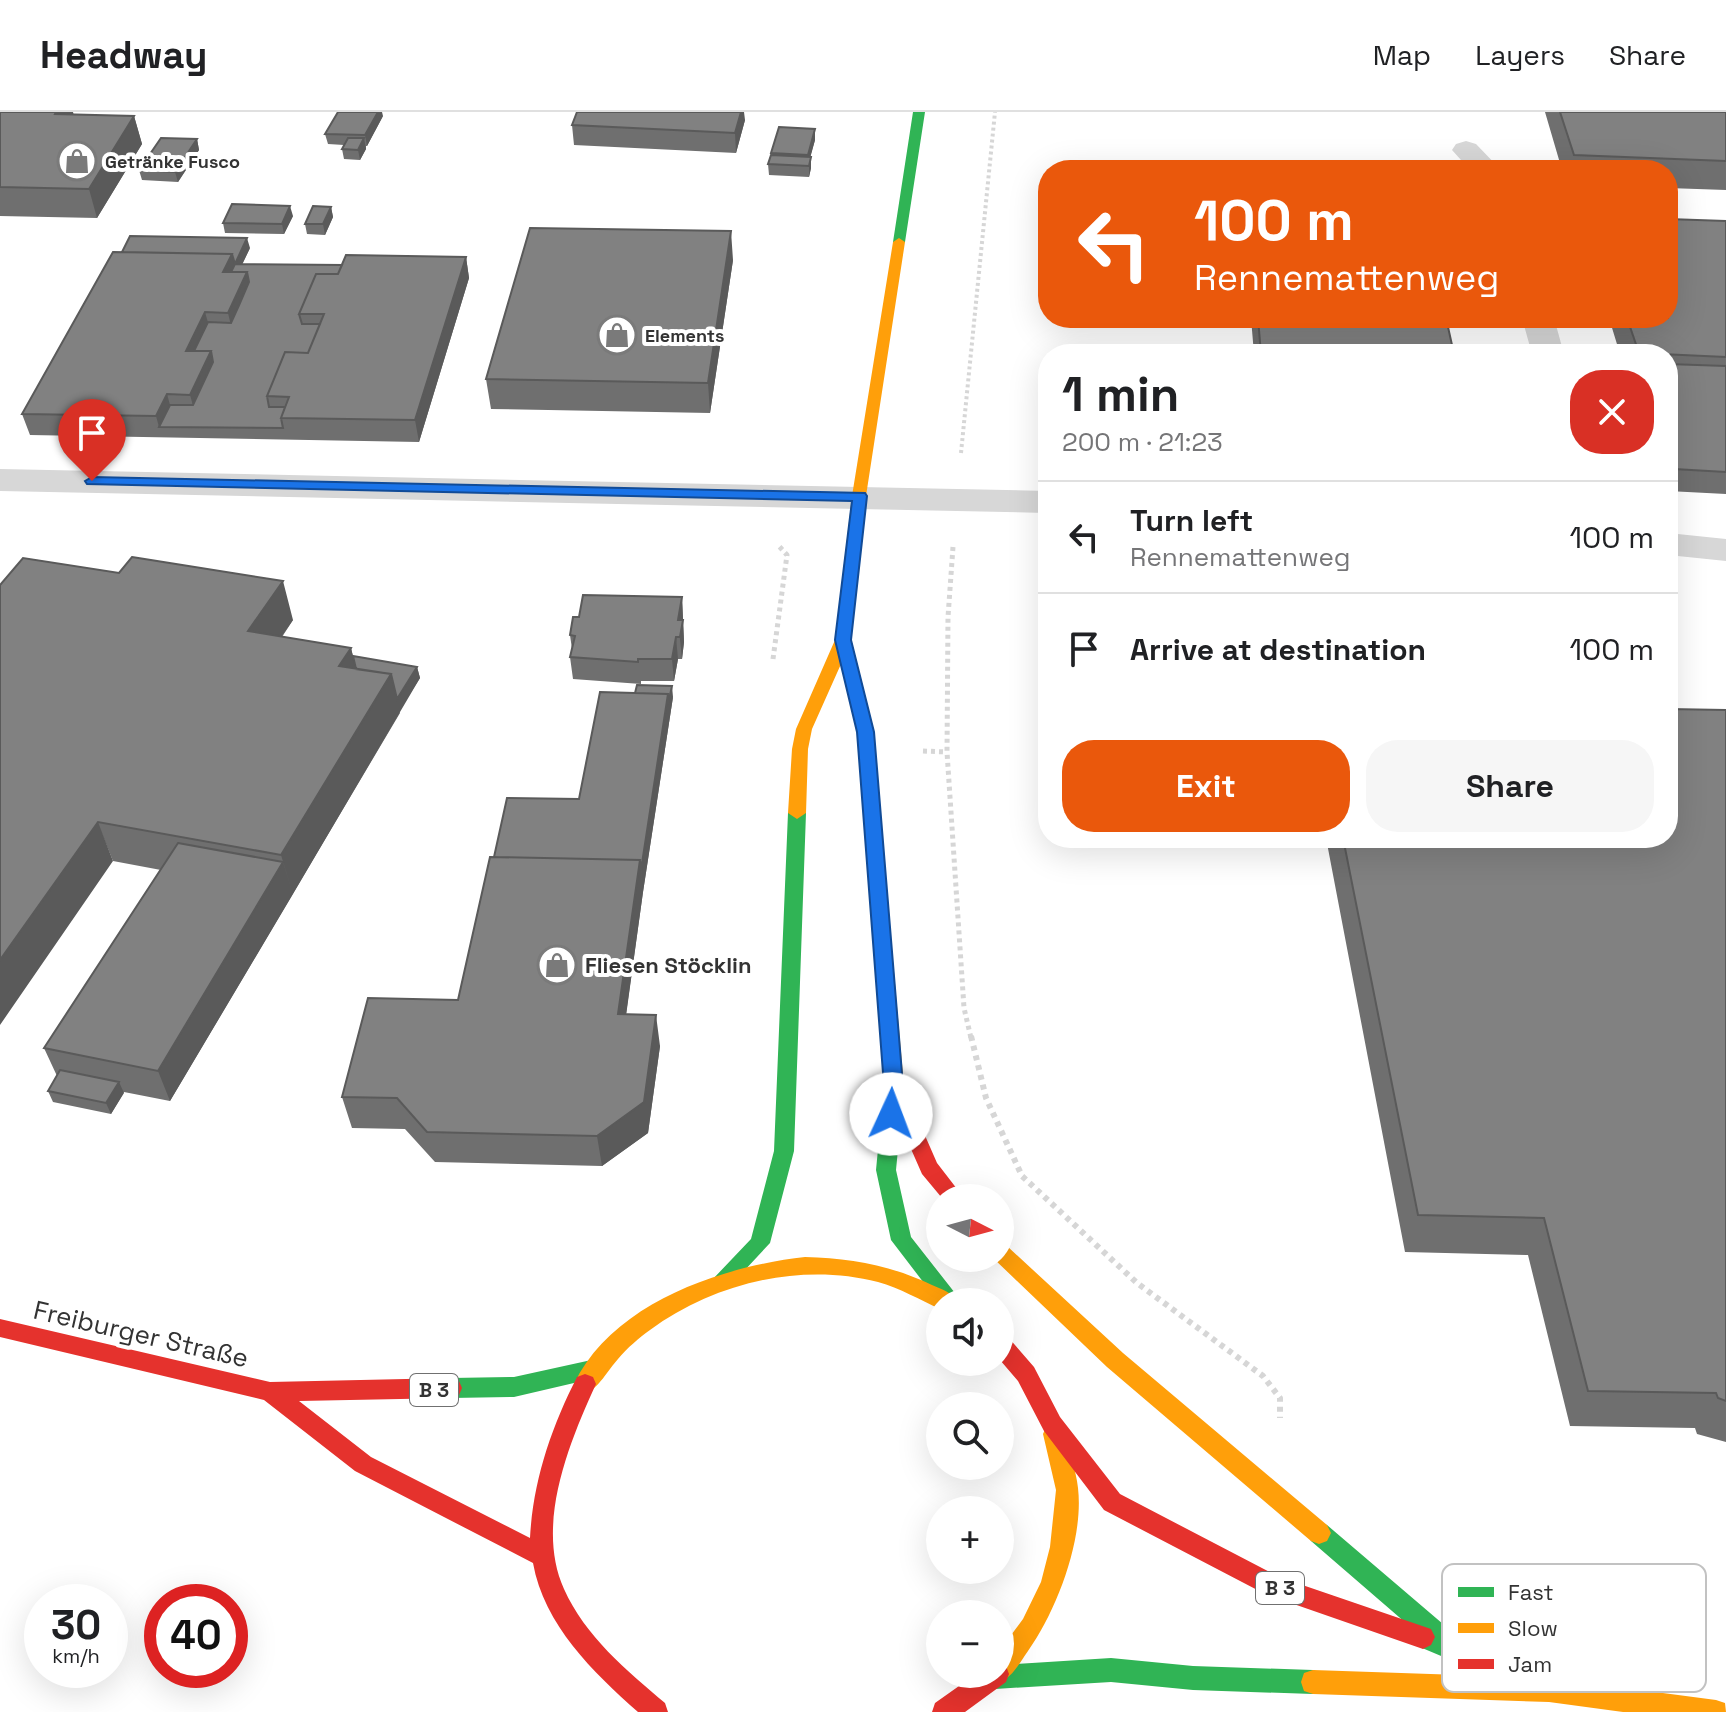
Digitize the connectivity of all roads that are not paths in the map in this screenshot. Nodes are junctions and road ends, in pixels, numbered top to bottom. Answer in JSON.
{"nodes":[{"id":1,"x":919,"y":112,"type":"edge"},
{"id":2,"x":0,"y":480,"type":"edge"},
{"id":3,"x":859,"y":496,"type":"junction"},
{"id":4,"x":1038,"y":502,"type":"edge"},
{"id":5,"x":1678,"y":545,"type":"edge"},
{"id":6,"x":1726,"y":550,"type":"edge"},
{"id":7,"x":843,"y":640,"type":"junction"},
{"id":8,"x":894,"y":1086,"type":"junction"},
{"id":9,"x":942,"y":1184,"type":"edge"},
{"id":10,"x":1014,"y":1265,"type":"edge"},
{"id":11,"x":723,"y":1280,"type":"junction"},
{"id":12,"x":938,"y":1288,"type":"edge"},
{"id":13,"x":926,"y":1292,"type":"edge"},
{"id":14,"x":0,"y":1328,"type":"edge"},
{"id":15,"x":1014,"y":1360,"type":"edge"},
{"id":16,"x":596,"y":1369,"type":"junction"},
{"id":17,"x":270,"y":1392,"type":"junction"},
{"id":18,"x":1052,"y":1424,"type":"junction"},
{"id":19,"x":542,"y":1556,"type":"junction"},
{"id":20,"x":1442,"y":1638,"type":"edge"},
{"id":21,"x":1442,"y":1643,"type":"edge"},
{"id":22,"x":1014,"y":1650,"type":"edge"},
{"id":23,"x":1014,"y":1673,"type":"edge"},
{"id":24,"x":614,"y":1677,"type":"junction"},
{"id":25,"x":1442,"y":1686,"type":"edge"},
{"id":26,"x":977,"y":1688,"type":"edge"},
{"id":27,"x":1564,"y":1692,"type":"edge"},
{"id":28,"x":617,"y":1700,"type":"dead end"},
{"id":29,"x":656,"y":1712,"type":"edge"},
{"id":30,"x":944,"y":1712,"type":"edge"},
{"id":31,"x":1716,"y":1712,"type":"edge"}],
"edges":[{"from":1,"to":3,"type":"street"},
{"from":2,"to":3,"type":"street"},
{"from":3,"to":4,"type":"street"},
{"from":3,"to":7,"type":"street"},
{"from":5,"to":6,"type":"street"},
{"from":7,"to":8,"type":"street"},
{"from":7,"to":11,"type":"street"},
{"from":8,"to":9,"type":"street"},
{"from":8,"to":12,"type":"street"},
{"from":10,"to":20,"type":"street"},
{"from":11,"to":13,"type":"street"},
{"from":11,"to":16,"type":"street"},
{"from":14,"to":17,"type":"street","name":"Freiburger Straße","number":"B 3"},
{"from":15,"to":18,"type":"street"},
{"from":16,"to":17,"type":"street","name":"Freiburger Straße","number":"B 3"},
{"from":16,"to":19,"type":"street"},
{"from":17,"to":19,"type":"street","name":"Freiburger Straße","number":"B 3"},
{"from":18,"to":21,"type":"street","number":"B 3"},
{"from":18,"to":22,"type":"street"},
{"from":19,"to":24,"type":"street"},
{"from":23,"to":25,"type":"street","number":"B 3"},
{"from":24,"to":28,"type":"street"},
{"from":24,"to":29,"type":"street"},
{"from":26,"to":30,"type":"street"},
{"from":27,"to":31,"type":"street","number":"B 3"}]}
